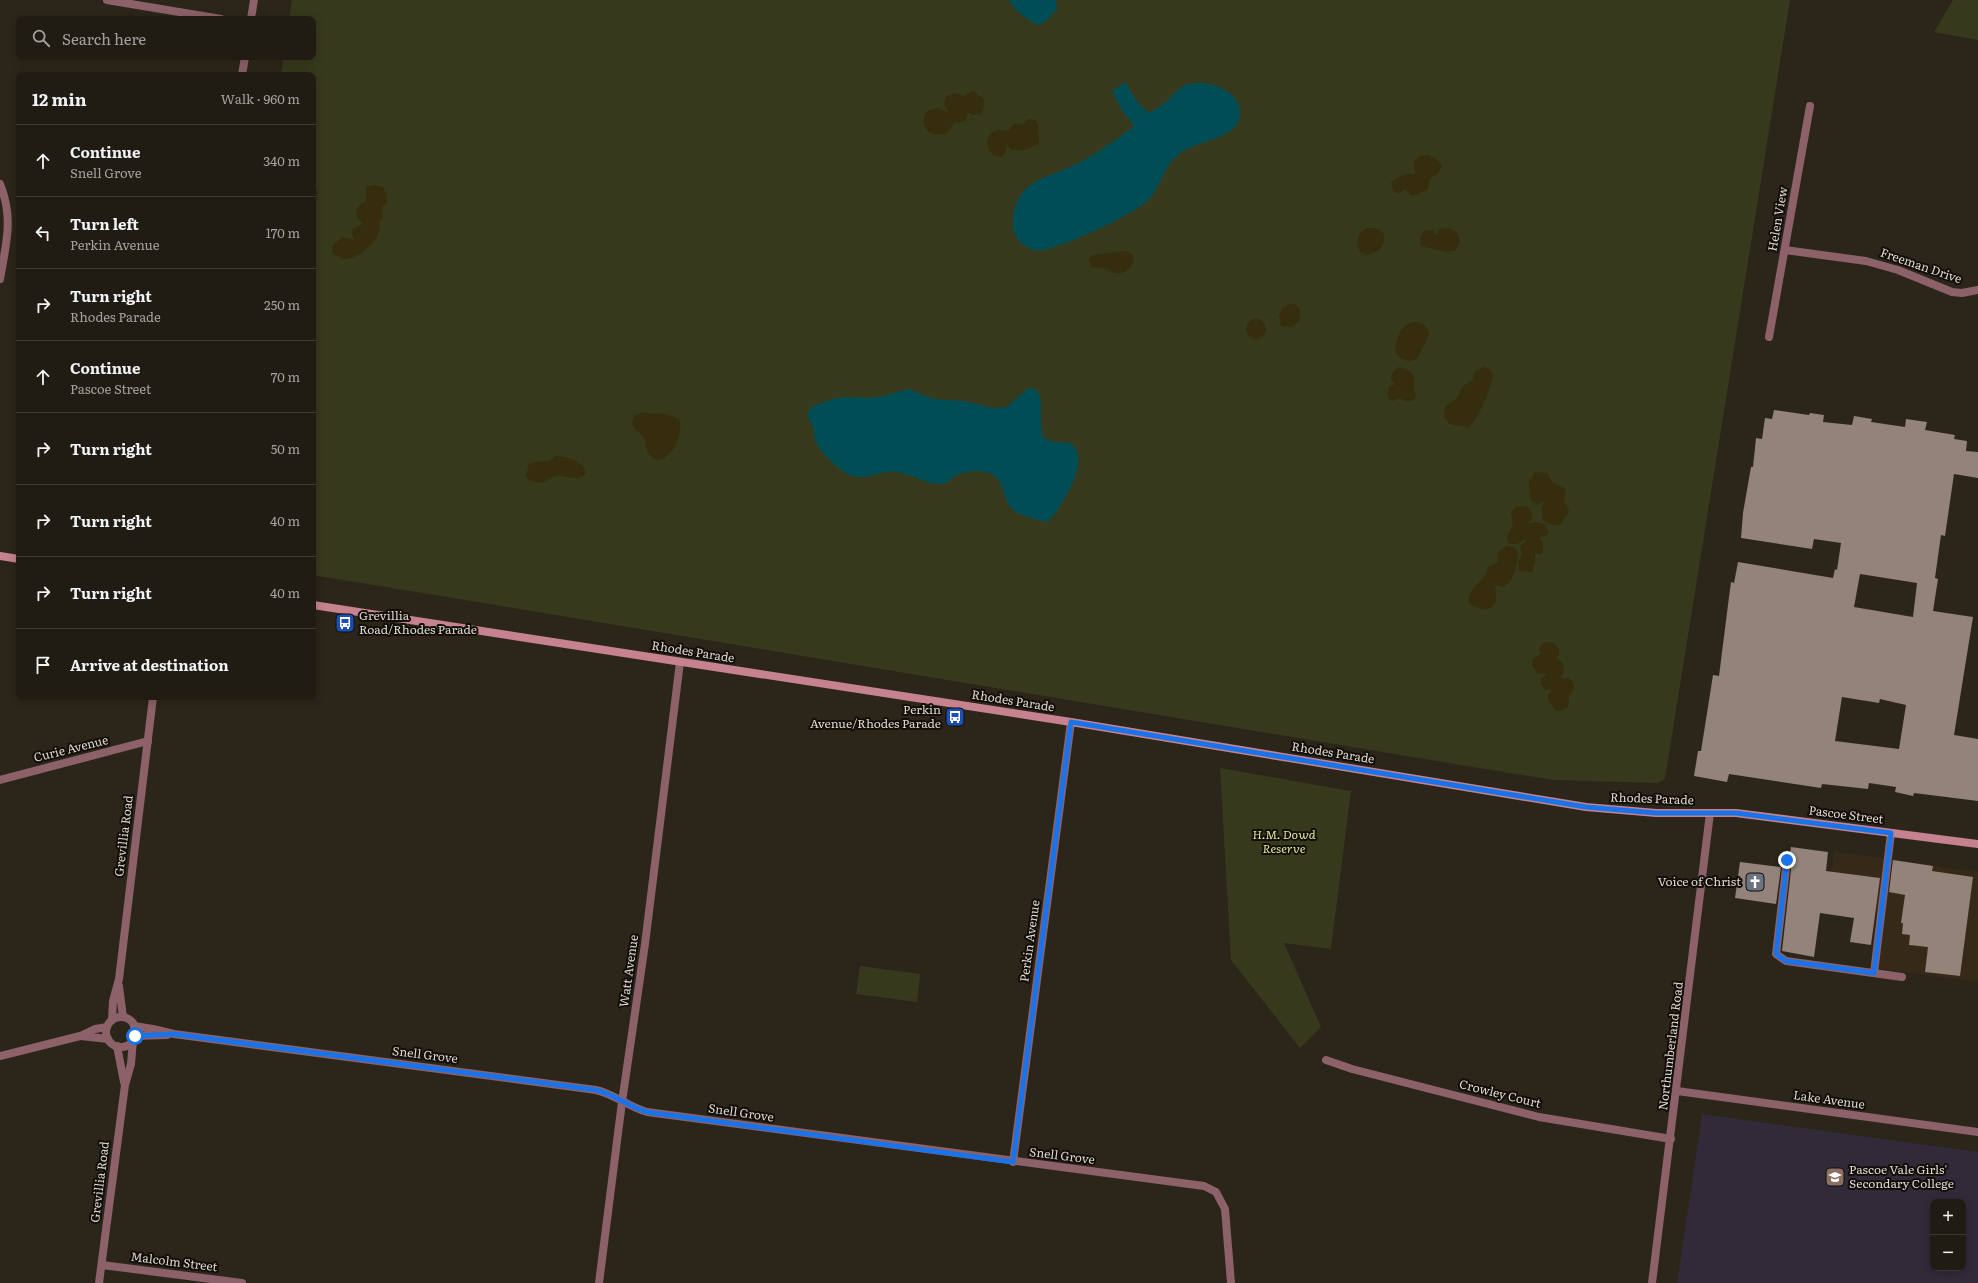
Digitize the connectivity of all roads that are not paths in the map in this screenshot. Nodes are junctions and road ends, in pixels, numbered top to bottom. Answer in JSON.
{"nodes":[{"id":1,"x":107,"y":0,"type":"edge"},
{"id":2,"x":254,"y":0,"type":"edge"},
{"id":3,"x":203,"y":16,"type":"edge"},
{"id":4,"x":251,"y":16,"type":"edge"},
{"id":5,"x":244,"y":60,"type":"edge"},
{"id":6,"x":242,"y":72,"type":"edge"},
{"id":7,"x":1810,"y":106,"type":"dead end"},
{"id":8,"x":0,"y":184,"type":"edge"},
{"id":9,"x":1785,"y":250,"type":"junction"},
{"id":10,"x":0,"y":279,"type":"edge"},
{"id":11,"x":1978,"y":290,"type":"edge"},
{"id":12,"x":1769,"y":337,"type":"dead end"},
{"id":13,"x":0,"y":556,"type":"edge"},
{"id":14,"x":16,"y":559,"type":"edge"},
{"id":15,"x":316,"y":605,"type":"edge"},
{"id":16,"x":680,"y":662,"type":"junction"},
{"id":17,"x":153,"y":700,"type":"edge"},
{"id":18,"x":1071,"y":722,"type":"junction"},
{"id":19,"x":148,"y":741,"type":"junction"},
{"id":20,"x":0,"y":780,"type":"edge"},
{"id":21,"x":1710,"y":813,"type":"junction"},
{"id":22,"x":1891,"y":833,"type":"junction"},
{"id":23,"x":1978,"y":844,"type":"edge"},
{"id":24,"x":1787,"y":860,"type":"dead end"},
{"id":25,"x":1874,"y":973,"type":"junction"},
{"id":26,"x":1902,"y":977,"type":"dead end"},
{"id":27,"x":119,"y":979,"type":"junction"},
{"id":28,"x":123,"y":1017,"type":"junction"},
{"id":29,"x":110,"y":1023,"type":"junction"},
{"id":30,"x":134,"y":1026,"type":"junction"},
{"id":31,"x":174,"y":1034,"type":"junction"},
{"id":32,"x":80,"y":1036,"type":"junction"},
{"id":33,"x":134,"y":1038,"type":"junction"},
{"id":34,"x":108,"y":1039,"type":"junction"},
{"id":35,"x":117,"y":1046,"type":"junction"},
{"id":36,"x":0,"y":1056,"type":"edge"},
{"id":37,"x":1326,"y":1060,"type":"dead end"},
{"id":38,"x":125,"y":1084,"type":"junction"},
{"id":39,"x":1677,"y":1091,"type":"junction"},
{"id":40,"x":622,"y":1102,"type":"junction"},
{"id":41,"x":1978,"y":1132,"type":"edge"},
{"id":42,"x":1671,"y":1139,"type":"junction"},
{"id":43,"x":1013,"y":1162,"type":"junction"},
{"id":44,"x":102,"y":1265,"type":"junction"},
{"id":45,"x":99,"y":1283,"type":"edge"},
{"id":46,"x":242,"y":1283,"type":"edge"},
{"id":47,"x":599,"y":1283,"type":"edge"},
{"id":48,"x":1231,"y":1283,"type":"edge"},
{"id":49,"x":1652,"y":1283,"type":"edge"}],
"edges":[{"from":1,"to":3,"type":"street"},
{"from":2,"to":4,"type":"street"},
{"from":5,"to":6,"type":"street"},
{"from":7,"to":9,"type":"street","name":"Helen View"},
{"from":8,"to":10,"type":"street"},
{"from":9,"to":11,"type":"street","name":"Freeman Drive"},
{"from":9,"to":12,"type":"street","name":"Helen View"},
{"from":13,"to":14,"type":"main road"},
{"from":15,"to":16,"type":"main road","name":"Rhodes Parade"},
{"from":16,"to":18,"type":"main road","name":"Rhodes Parade"},
{"from":16,"to":40,"type":"street","name":"Watt Avenue"},
{"from":17,"to":19,"type":"street","name":"Grevillia Road"},
{"from":18,"to":21,"type":"main road","name":"Rhodes Parade"},
{"from":18,"to":43,"type":"street","name":"Perkin Avenue"},
{"from":19,"to":20,"type":"street","name":"Curie Avenue"},
{"from":19,"to":27,"type":"street","name":"Grevillia Road"},
{"from":21,"to":22,"type":"main road","name":"Pascoe Street"},
{"from":21,"to":39,"type":"street","name":"Northumberland Road"},
{"from":22,"to":23,"type":"main road","name":"Pascoe Street"},
{"from":22,"to":25,"type":"street"},
{"from":24,"to":25,"type":"street"},
{"from":25,"to":26,"type":"street"},
{"from":27,"to":28,"type":"street","name":"Grevillia Road"},
{"from":27,"to":29,"type":"street","name":"Grevillia Road"},
{"from":28,"to":29,"type":"street"},
{"from":28,"to":30,"type":"street"},
{"from":29,"to":32,"type":"street"},
{"from":29,"to":34,"type":"street"},
{"from":30,"to":31,"type":"street","name":"Snell Grove"},
{"from":30,"to":33,"type":"street"},
{"from":31,"to":33,"type":"street","name":"Snell Grove"},
{"from":31,"to":40,"type":"street","name":"Snell Grove"},
{"from":32,"to":34,"type":"street"},
{"from":32,"to":36,"type":"street"},
{"from":33,"to":35,"type":"street"},
{"from":33,"to":38,"type":"street","name":"Grevillia Road"},
{"from":34,"to":35,"type":"street"},
{"from":35,"to":38,"type":"street","name":"Grevillia Road"},
{"from":37,"to":42,"type":"street","name":"Crowley Court"},
{"from":38,"to":44,"type":"street","name":"Grevillia Road"},
{"from":39,"to":41,"type":"street","name":"Lake Avenue"},
{"from":39,"to":42,"type":"street","name":"Northumberland Road"},
{"from":40,"to":43,"type":"street","name":"Snell Grove"},
{"from":40,"to":47,"type":"street","name":"Watt Avenue"},
{"from":42,"to":49,"type":"street","name":"Northumberland Road"},
{"from":43,"to":48,"type":"street","name":"Snell Grove"},
{"from":44,"to":45,"type":"street","name":"Grevillia Road"},
{"from":44,"to":46,"type":"street","name":"Malcolm Street"}]}
